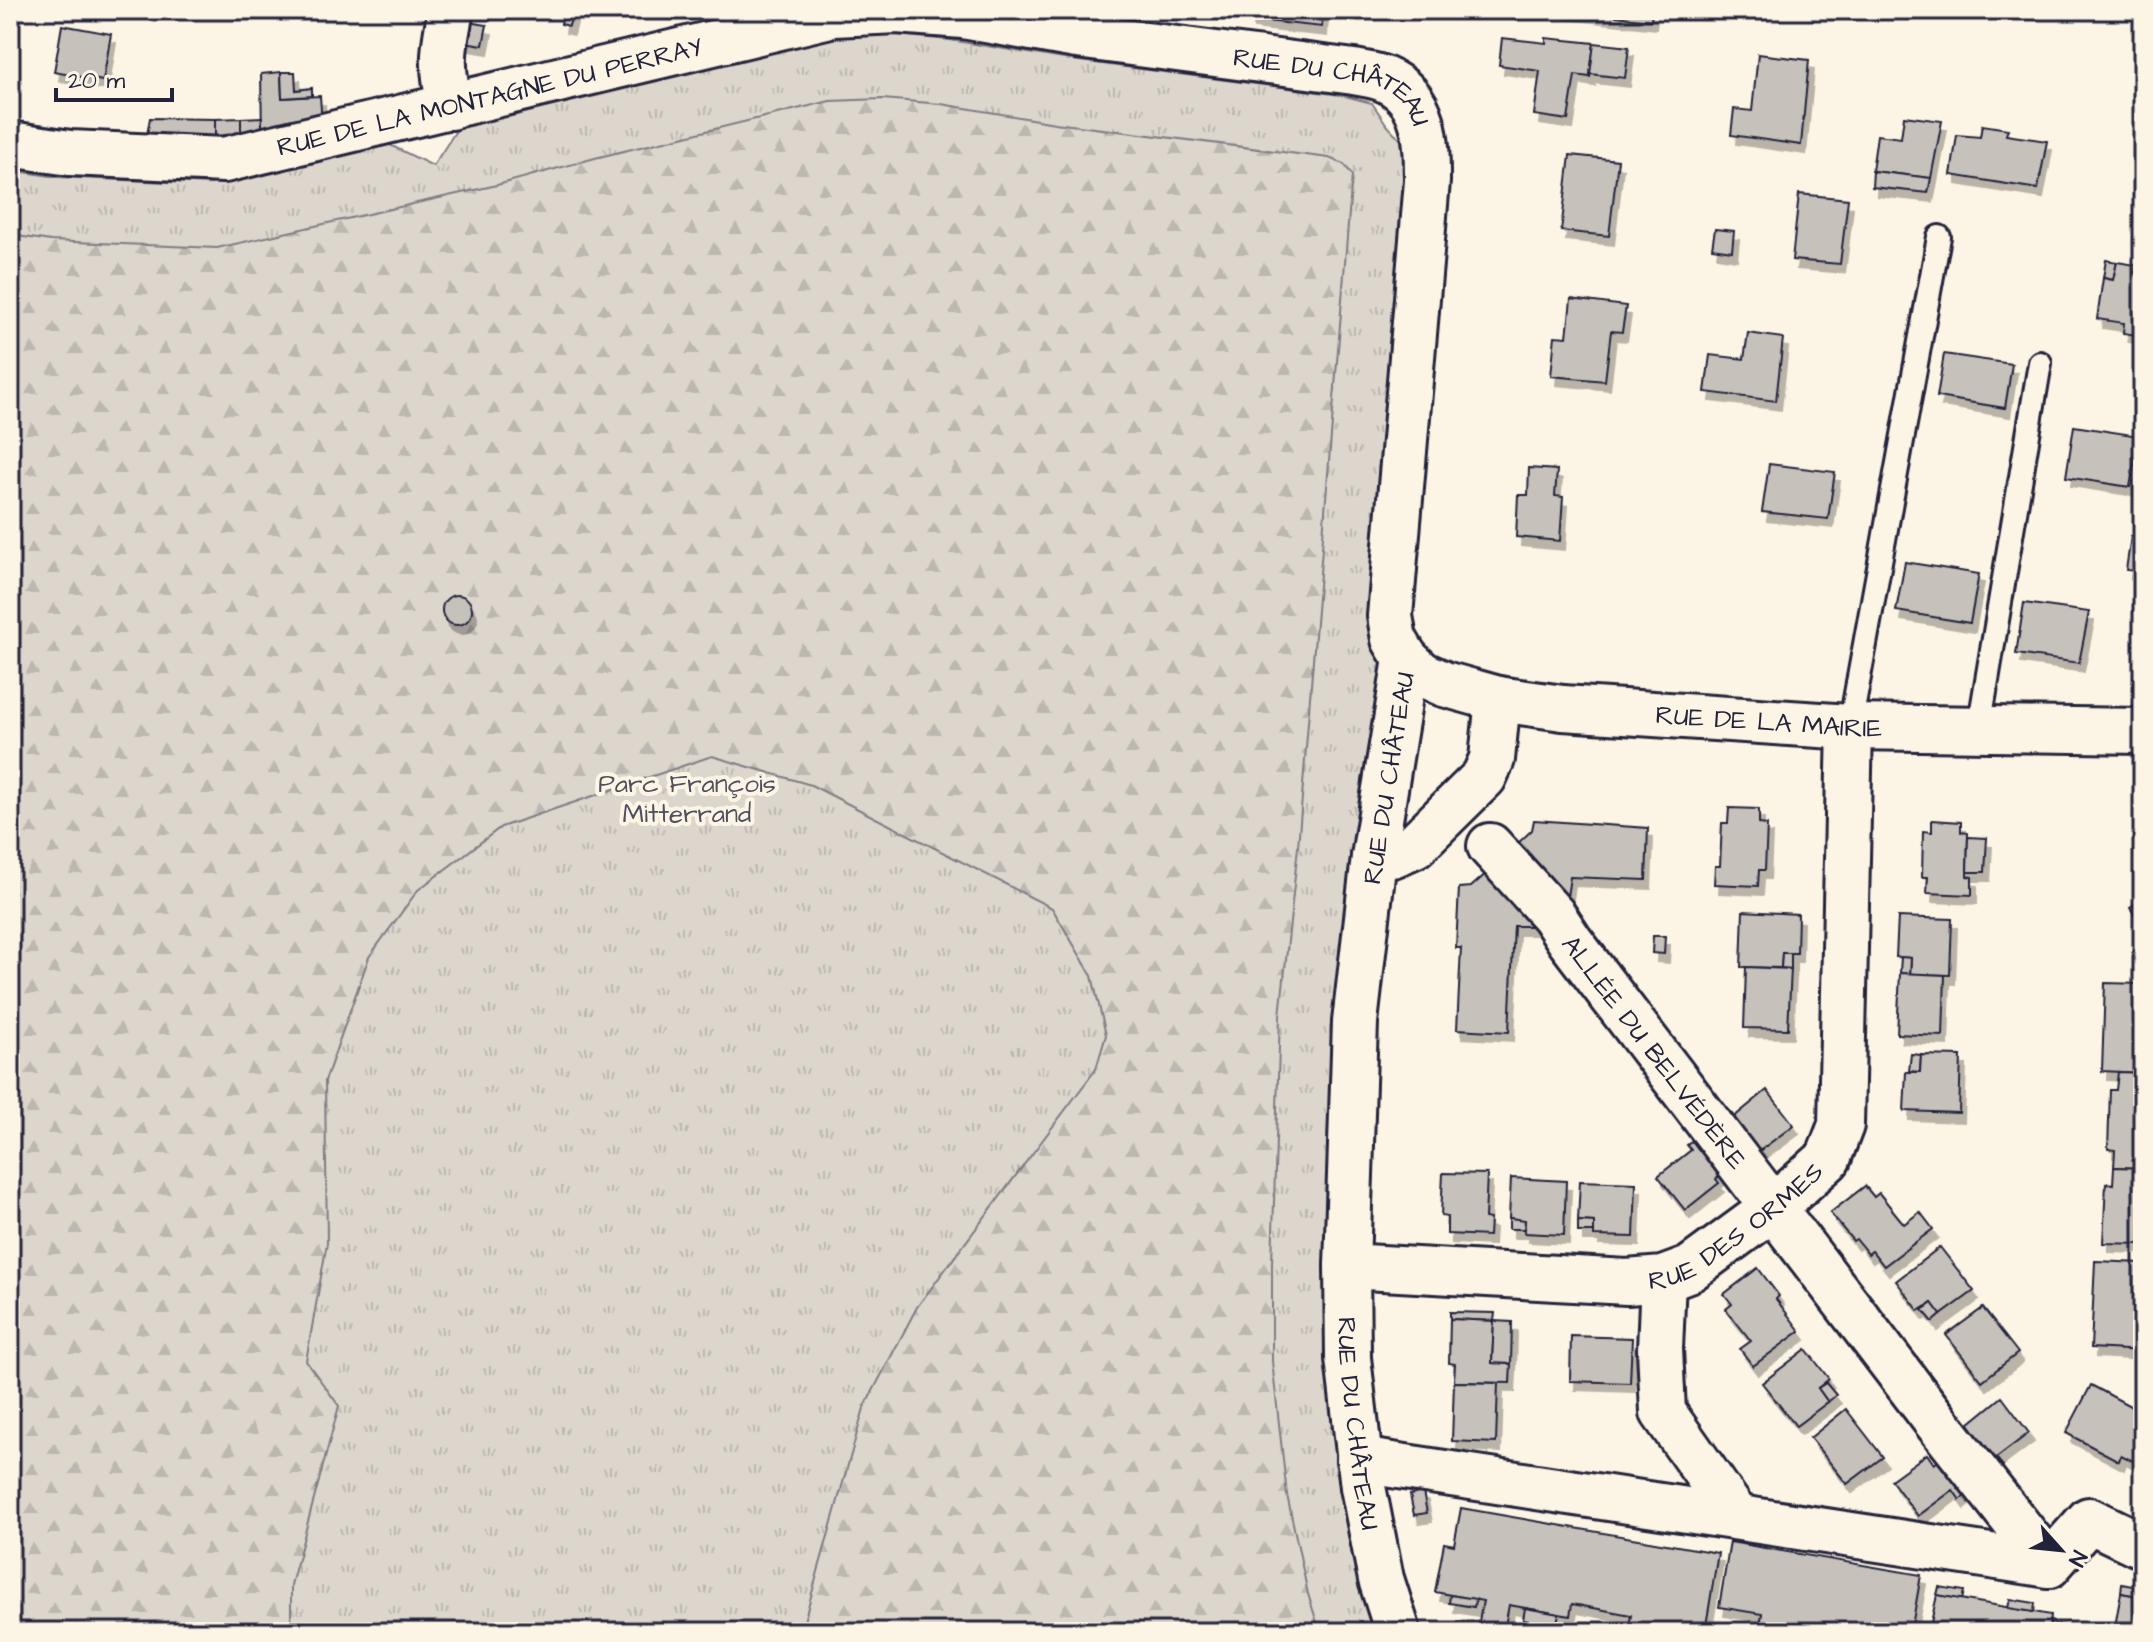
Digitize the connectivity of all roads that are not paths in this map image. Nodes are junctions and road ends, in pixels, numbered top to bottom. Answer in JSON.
{"nodes":[{"id":1,"x":451,"y":10,"type":"edge"},
{"id":2,"x":847,"y":12,"type":"edge"},
{"id":3,"x":964,"y":13,"type":"edge"},
{"id":4,"x":1019,"y":18,"type":"edge"},
{"id":5,"x":451,"y":107,"type":"junction"},
{"id":6,"x":10,"y":144,"type":"edge"},
{"id":7,"x":1939,"y":237,"type":"dead end"},
{"id":8,"x":2040,"y":363,"type":"dead end"},
{"id":9,"x":1406,"y":659,"type":"junction"},
{"id":10,"x":1498,"y":699,"type":"junction"},
{"id":11,"x":1850,"y":727,"type":"junction"},
{"id":12,"x":1979,"y":728,"type":"junction"},
{"id":13,"x":2143,"y":731,"type":"edge"},
{"id":14,"x":1490,"y":846,"type":"dead end"},
{"id":15,"x":1374,"y":857,"type":"junction"},
{"id":16,"x":1773,"y":1208,"type":"junction"},
{"id":17,"x":1347,"y":1266,"type":"junction"},
{"id":18,"x":1663,"y":1279,"type":"junction"},
{"id":19,"x":1359,"y":1460,"type":"junction"},
{"id":20,"x":1736,"y":1516,"type":"junction"},
{"id":21,"x":2143,"y":1546,"type":"edge"},
{"id":22,"x":2049,"y":1565,"type":"junction"},
{"id":23,"x":1398,"y":1632,"type":"edge"}],
"edges":[{"from":1,"to":5,"type":"street"},
{"from":2,"to":3,"type":"street","name":"RUE DE LA MONTAGNE DU PERRAY"},
{"from":2,"to":5,"type":"street","name":"RUE DE LA MONTAGNE DU PERRAY"},
{"from":3,"to":4,"type":"street","name":"RUE DU CHÂTEAU"},
{"from":4,"to":9,"type":"street","name":"RUE DU CHÂTEAU"},
{"from":5,"to":6,"type":"street","name":"RUE DE LA MONTAGNE DU PERRAY"},
{"from":7,"to":11,"type":"lane"},
{"from":8,"to":12,"type":"lane"},
{"from":9,"to":10,"type":"street","name":"RUE DE LA MAIRIE"},
{"from":9,"to":15,"type":"street","name":"RUE DU CHÂTEAU"},
{"from":10,"to":11,"type":"street","name":"RUE DE LA MAIRIE"},
{"from":10,"to":15,"type":"street"},
{"from":11,"to":12,"type":"street","name":"RUE DE LA MAIRIE"},
{"from":11,"to":16,"type":"street","name":"RUE DES ORMES"},
{"from":12,"to":13,"type":"street","name":"RUE DE LA MAIRIE"},
{"from":14,"to":16,"type":"street","name":"ALLÉE DU BELVÉDÈRE"},
{"from":15,"to":17,"type":"street","name":"RUE DU CHÂTEAU"},
{"from":16,"to":18,"type":"street","name":"RUE DES ORMES"},
{"from":16,"to":22,"type":"street","name":"ALLÉE DU BELVÉDÈRE"},
{"from":17,"to":18,"type":"street","name":"RUE DES ORMES"},
{"from":17,"to":19,"type":"street","name":"RUE DU CHÂTEAU"},
{"from":18,"to":20,"type":"street"},
{"from":19,"to":20,"type":"street"},
{"from":19,"to":23,"type":"street","name":"RUE DU CHÂTEAU"},
{"from":20,"to":22,"type":"street"},
{"from":21,"to":22,"type":"street"}]}
